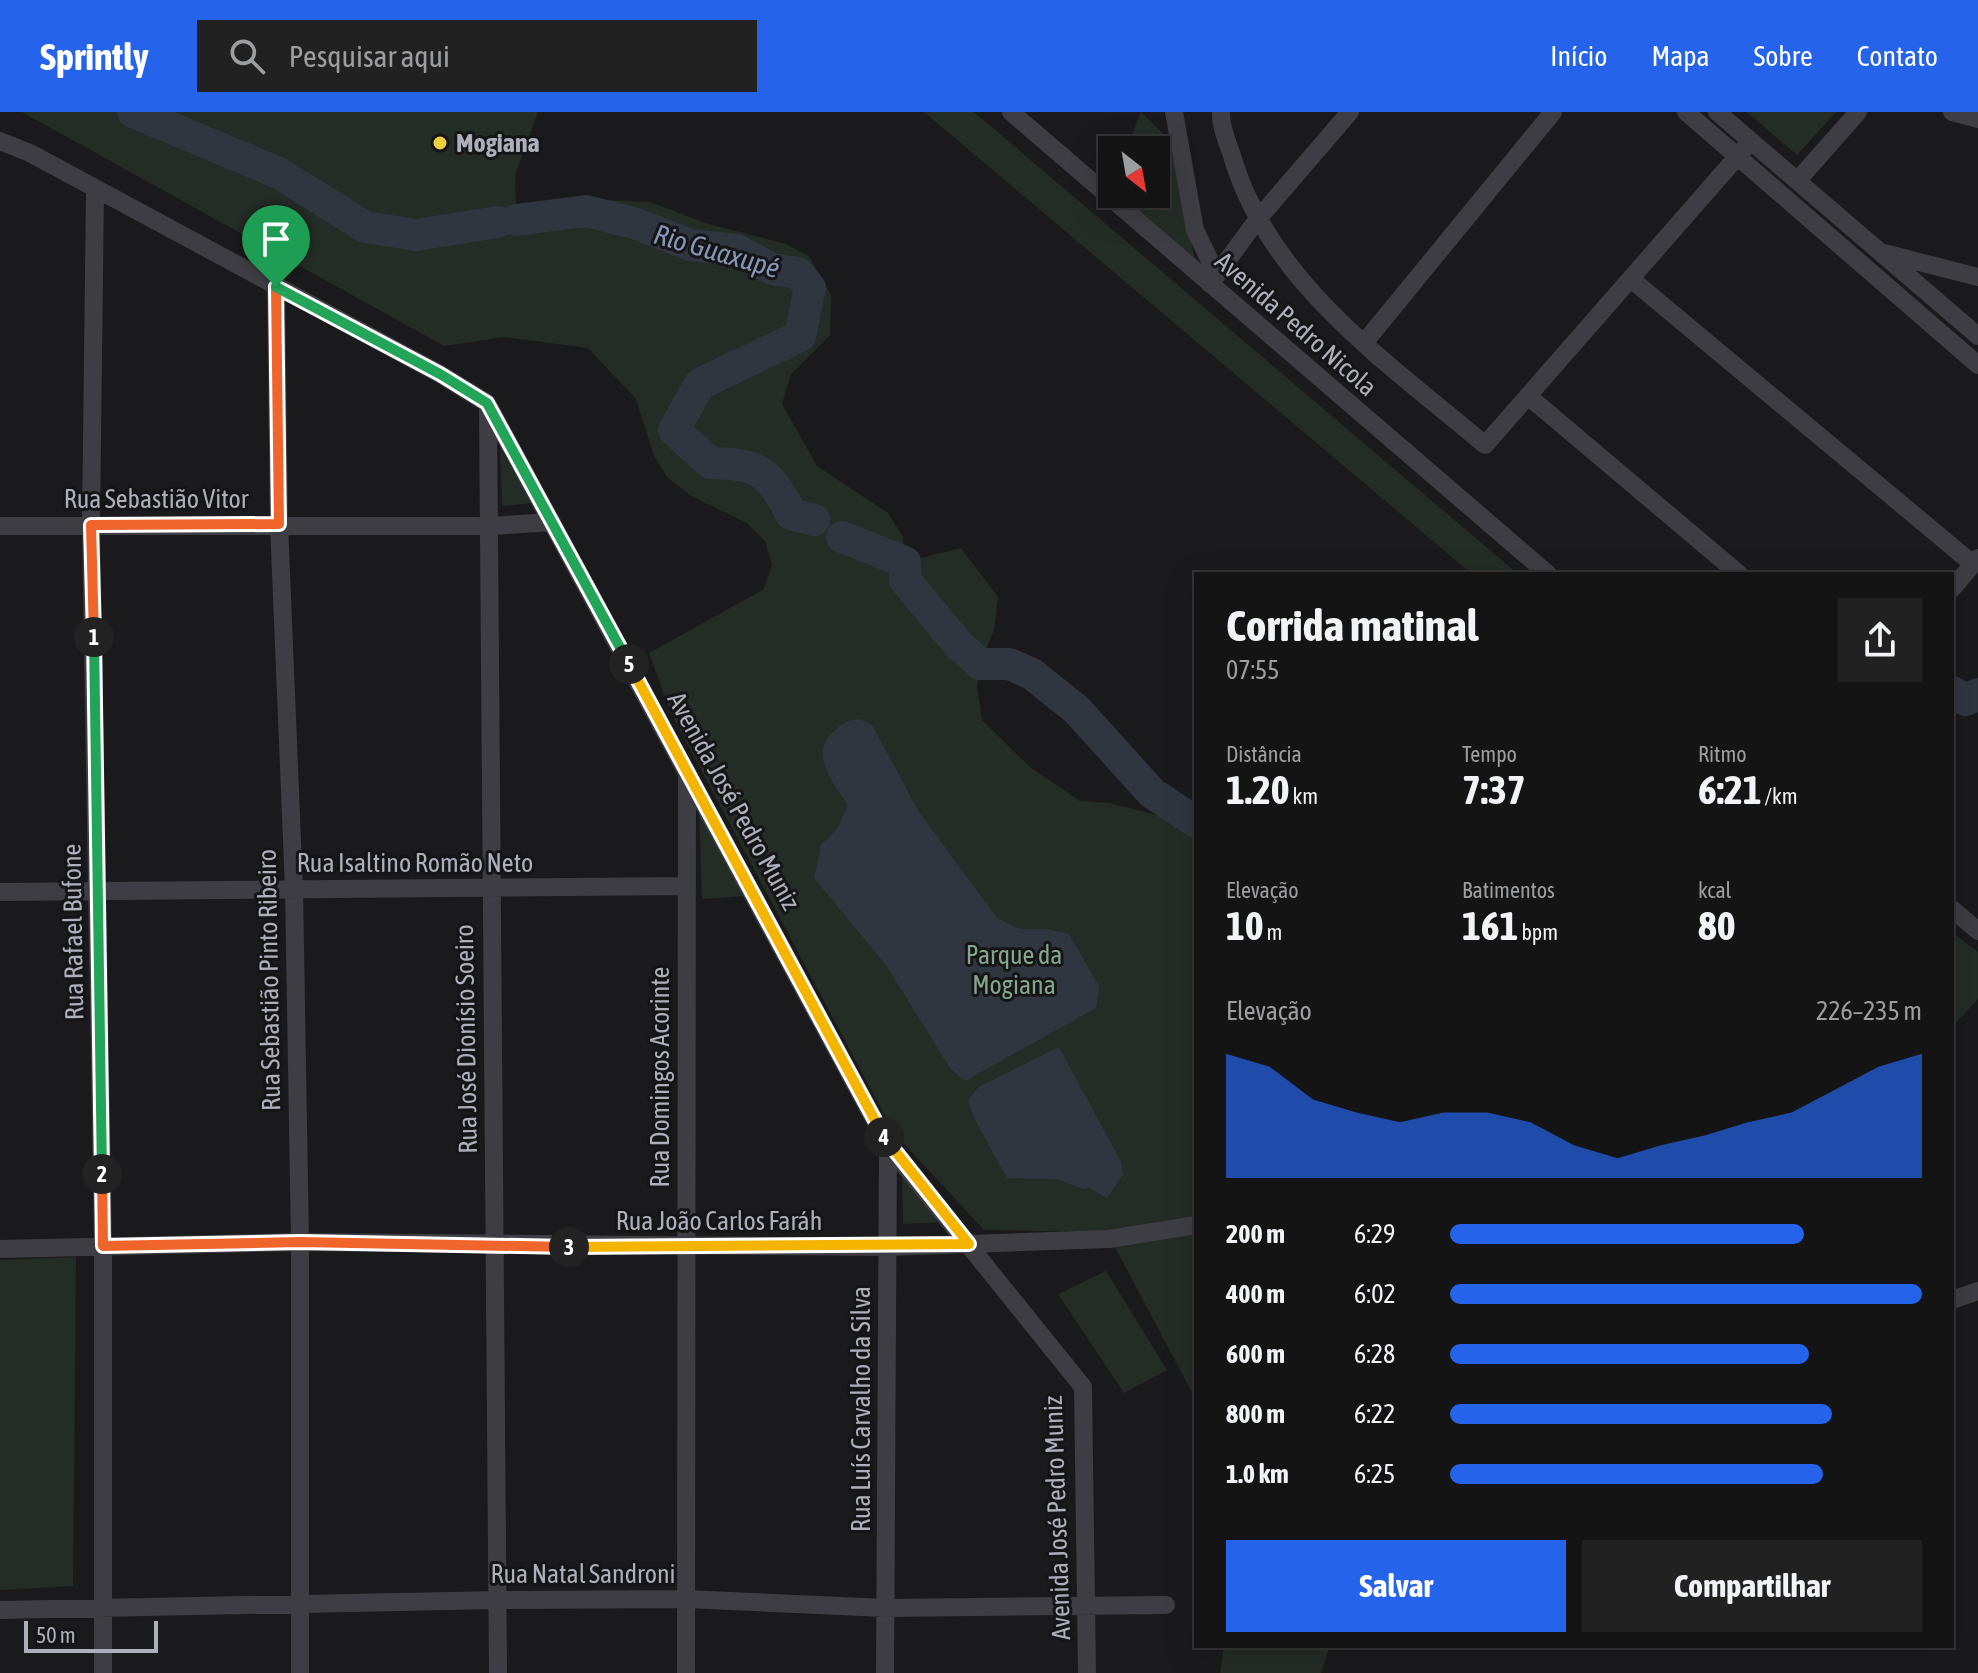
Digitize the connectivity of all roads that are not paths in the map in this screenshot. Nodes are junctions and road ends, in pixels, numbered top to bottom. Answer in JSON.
{"nodes":[{"id":1,"x":1011,"y":112,"type":"edge"},
{"id":2,"x":1174,"y":112,"type":"edge"},
{"id":3,"x":1221,"y":112,"type":"edge"},
{"id":4,"x":1350,"y":112,"type":"edge"},
{"id":5,"x":1553,"y":112,"type":"edge"},
{"id":6,"x":1686,"y":112,"type":"edge"},
{"id":7,"x":1717,"y":112,"type":"edge"},
{"id":8,"x":1858,"y":112,"type":"edge"},
{"id":9,"x":1952,"y":112,"type":"edge"},
{"id":10,"x":1978,"y":119,"type":"edge"},
{"id":11,"x":0,"y":141,"type":"edge"},
{"id":12,"x":1751,"y":141,"type":"junction"},
{"id":13,"x":1738,"y":157,"type":"junction"},
{"id":14,"x":1798,"y":180,"type":"junction"},
{"id":15,"x":95,"y":190,"type":"junction"},
{"id":16,"x":1257,"y":220,"type":"junction"},
{"id":17,"x":1881,"y":252,"type":"junction"},
{"id":18,"x":1869,"y":268,"type":"junction"},
{"id":19,"x":1978,"y":277,"type":"edge"},
{"id":20,"x":1631,"y":279,"type":"junction"},
{"id":21,"x":1214,"y":280,"type":"junction"},
{"id":22,"x":276,"y":287,"type":"junction"},
{"id":23,"x":1926,"y":293,"type":"junction"},
{"id":24,"x":1914,"y":309,"type":"junction"},
{"id":25,"x":1978,"y":336,"type":"edge"},
{"id":26,"x":1364,"y":343,"type":"junction"},
{"id":27,"x":1978,"y":365,"type":"edge"},
{"id":28,"x":1528,"y":396,"type":"junction"},
{"id":29,"x":487,"y":403,"type":"junction"},
{"id":30,"x":552,"y":522,"type":"junction"},
{"id":31,"x":279,"y":524,"type":"junction"},
{"id":32,"x":91,"y":525,"type":"junction"},
{"id":33,"x":0,"y":526,"type":"edge"},
{"id":34,"x":491,"y":526,"type":"junction"},
{"id":35,"x":1976,"y":561,"type":"edge"},
{"id":36,"x":1546,"y":572,"type":"edge"},
{"id":37,"x":1737,"y":572,"type":"edge"},
{"id":38,"x":1954,"y":587,"type":"edge"},
{"id":39,"x":687,"y":769,"type":"junction"},
{"id":40,"x":687,"y":886,"type":"junction"},
{"id":41,"x":294,"y":889,"type":"junction"},
{"id":42,"x":490,"y":889,"type":"junction"},
{"id":43,"x":98,"y":891,"type":"junction"},
{"id":44,"x":0,"y":892,"type":"edge"},
{"id":45,"x":1954,"y":911,"type":"edge"},
{"id":46,"x":1978,"y":931,"type":"edge"},
{"id":47,"x":888,"y":1145,"type":"junction"},
{"id":48,"x":1194,"y":1225,"type":"edge"},
{"id":49,"x":300,"y":1242,"type":"junction"},
{"id":50,"x":969,"y":1244,"type":"junction"},
{"id":51,"x":103,"y":1246,"type":"junction"},
{"id":52,"x":495,"y":1246,"type":"junction"},
{"id":53,"x":686,"y":1247,"type":"junction"},
{"id":54,"x":888,"y":1247,"type":"junction"},
{"id":55,"x":0,"y":1249,"type":"edge"},
{"id":56,"x":1978,"y":1291,"type":"edge"},
{"id":57,"x":1954,"y":1299,"type":"edge"},
{"id":58,"x":686,"y":1599,"type":"junction"},
{"id":59,"x":498,"y":1600,"type":"junction"},
{"id":60,"x":300,"y":1602,"type":"junction"},
{"id":61,"x":1166,"y":1605,"type":"dead end"},
{"id":62,"x":1086,"y":1606,"type":"junction"},
{"id":63,"x":102,"y":1607,"type":"junction"},
{"id":64,"x":885,"y":1608,"type":"junction"},
{"id":65,"x":0,"y":1610,"type":"edge"},
{"id":66,"x":103,"y":1673,"type":"edge"},
{"id":67,"x":300,"y":1673,"type":"edge"},
{"id":68,"x":498,"y":1673,"type":"edge"},
{"id":69,"x":686,"y":1673,"type":"edge"},
{"id":70,"x":885,"y":1673,"type":"edge"},
{"id":71,"x":1087,"y":1673,"type":"edge"}],
"edges":[{"from":1,"to":21,"type":"street","name":"Avenida Pedro Nicola"},
{"from":2,"to":21,"type":"street"},
{"from":3,"to":16,"type":"street"},
{"from":4,"to":16,"type":"street"},
{"from":5,"to":26,"type":"street"},
{"from":6,"to":13,"type":"street"},
{"from":7,"to":12,"type":"street"},
{"from":8,"to":14,"type":"street"},
{"from":9,"to":10,"type":"street"},
{"from":11,"to":15,"type":"street","name":"Avenida José Pedro Muniz"},
{"from":12,"to":13,"type":"street"},
{"from":12,"to":14,"type":"street"},
{"from":13,"to":18,"type":"street"},
{"from":13,"to":20,"type":"street"},
{"from":14,"to":17,"type":"street"},
{"from":15,"to":22,"type":"street","name":"Avenida José Pedro Muniz"},
{"from":15,"to":32,"type":"street","name":"Rua Rafael Bufone"},
{"from":16,"to":21,"type":"street"},
{"from":16,"to":26,"type":"street"},
{"from":17,"to":18,"type":"street"},
{"from":17,"to":19,"type":"street"},
{"from":17,"to":23,"type":"street"},
{"from":18,"to":24,"type":"street"},
{"from":20,"to":28,"type":"street"},
{"from":20,"to":35,"type":"street"},
{"from":21,"to":36,"type":"street","name":"Avenida Pedro Nicola"},
{"from":22,"to":29,"type":"street","name":"Avenida José Pedro Muniz"},
{"from":22,"to":31,"type":"street","name":"Rua Sebastião Pinto Ribeiro"},
{"from":23,"to":24,"type":"street"},
{"from":23,"to":25,"type":"street"},
{"from":24,"to":27,"type":"street"},
{"from":26,"to":28,"type":"street"},
{"from":28,"to":37,"type":"street"},
{"from":29,"to":30,"type":"street","name":"Avenida José Pedro Muniz"},
{"from":29,"to":34,"type":"street","name":"Rua José Dionísio Soeiro"},
{"from":30,"to":34,"type":"street","name":"Rua Sebastião Vitor"},
{"from":30,"to":39,"type":"street","name":"Avenida José Pedro Muniz"},
{"from":31,"to":32,"type":"street","name":"Rua Sebastião Vitor"},
{"from":31,"to":34,"type":"street","name":"Rua Sebastião Vitor"},
{"from":31,"to":41,"type":"street","name":"Rua Sebastião Pinto Ribeiro"},
{"from":32,"to":33,"type":"street","name":"Rua Sebastião Vitor"},
{"from":32,"to":43,"type":"street","name":"Rua Rafael Bufone"},
{"from":34,"to":42,"type":"street","name":"Rua José Dionísio Soeiro"},
{"from":35,"to":38,"type":"street"},
{"from":39,"to":40,"type":"street","name":"Rua Domingos Acorinte"},
{"from":39,"to":47,"type":"street","name":"Avenida José Pedro Muniz"},
{"from":40,"to":42,"type":"street","name":"Rua Isaltino Romão Neto"},
{"from":40,"to":53,"type":"street","name":"Rua Domingos Acorinte"},
{"from":41,"to":42,"type":"street","name":"Rua Isaltino Romão Neto"},
{"from":41,"to":43,"type":"street","name":"Rua Isaltino Romão Neto"},
{"from":41,"to":49,"type":"street","name":"Rua Sebastião Pinto Ribeiro"},
{"from":42,"to":52,"type":"street","name":"Rua José Dionísio Soeiro"},
{"from":43,"to":44,"type":"street","name":"Rua Isaltino Romão Neto"},
{"from":43,"to":51,"type":"street","name":"Rua Rafael Bufone"},
{"from":45,"to":46,"type":"street"},
{"from":47,"to":50,"type":"street","name":"Avenida José Pedro Muniz"},
{"from":47,"to":54,"type":"street","name":"Rua Luís Carvalho da Silva"},
{"from":48,"to":50,"type":"street","name":"Rua João Carlos Faráh"},
{"from":49,"to":51,"type":"street","name":"Rua João Carlos Faráh"},
{"from":49,"to":52,"type":"street","name":"Rua João Carlos Faráh"},
{"from":49,"to":60,"type":"street","name":"Rua Sebastião Pinto Ribeiro"},
{"from":50,"to":54,"type":"street","name":"Rua João Carlos Faráh"},
{"from":50,"to":62,"type":"street","name":"Avenida José Pedro Muniz"},
{"from":51,"to":55,"type":"street","name":"Rua João Carlos Faráh"},
{"from":51,"to":63,"type":"street","name":"Rua Rafael Bufone"},
{"from":52,"to":53,"type":"street","name":"Rua João Carlos Faráh"},
{"from":52,"to":59,"type":"street","name":"Rua José Dionísio Soeiro"},
{"from":53,"to":54,"type":"street","name":"Rua João Carlos Faráh"},
{"from":53,"to":58,"type":"street","name":"Rua Domingos Acorinte"},
{"from":54,"to":64,"type":"street","name":"Rua Luís Carvalho da Silva"},
{"from":56,"to":57,"type":"street"},
{"from":58,"to":59,"type":"street","name":"Rua Natal Sandroni"},
{"from":58,"to":64,"type":"street","name":"Rua Natal Sandroni"},
{"from":58,"to":69,"type":"street","name":"Rua Domingos Acorinte"},
{"from":59,"to":60,"type":"street","name":"Rua Natal Sandroni"},
{"from":59,"to":68,"type":"street","name":"Rua José Dionísio Soeiro"},
{"from":60,"to":63,"type":"street","name":"Rua Natal Sandroni"},
{"from":60,"to":67,"type":"street","name":"Rua Sebastião Pinto Ribeiro"},
{"from":61,"to":62,"type":"street","name":"Rua Natal Sandroni"},
{"from":62,"to":64,"type":"street","name":"Rua Natal Sandroni"},
{"from":62,"to":71,"type":"street","name":"Avenida José Pedro Muniz"},
{"from":63,"to":65,"type":"street","name":"Rua Natal Sandroni"},
{"from":63,"to":66,"type":"street","name":"Rua Rafael Bufone"},
{"from":64,"to":70,"type":"street","name":"Rua Luís Carvalho da Silva"}]}
